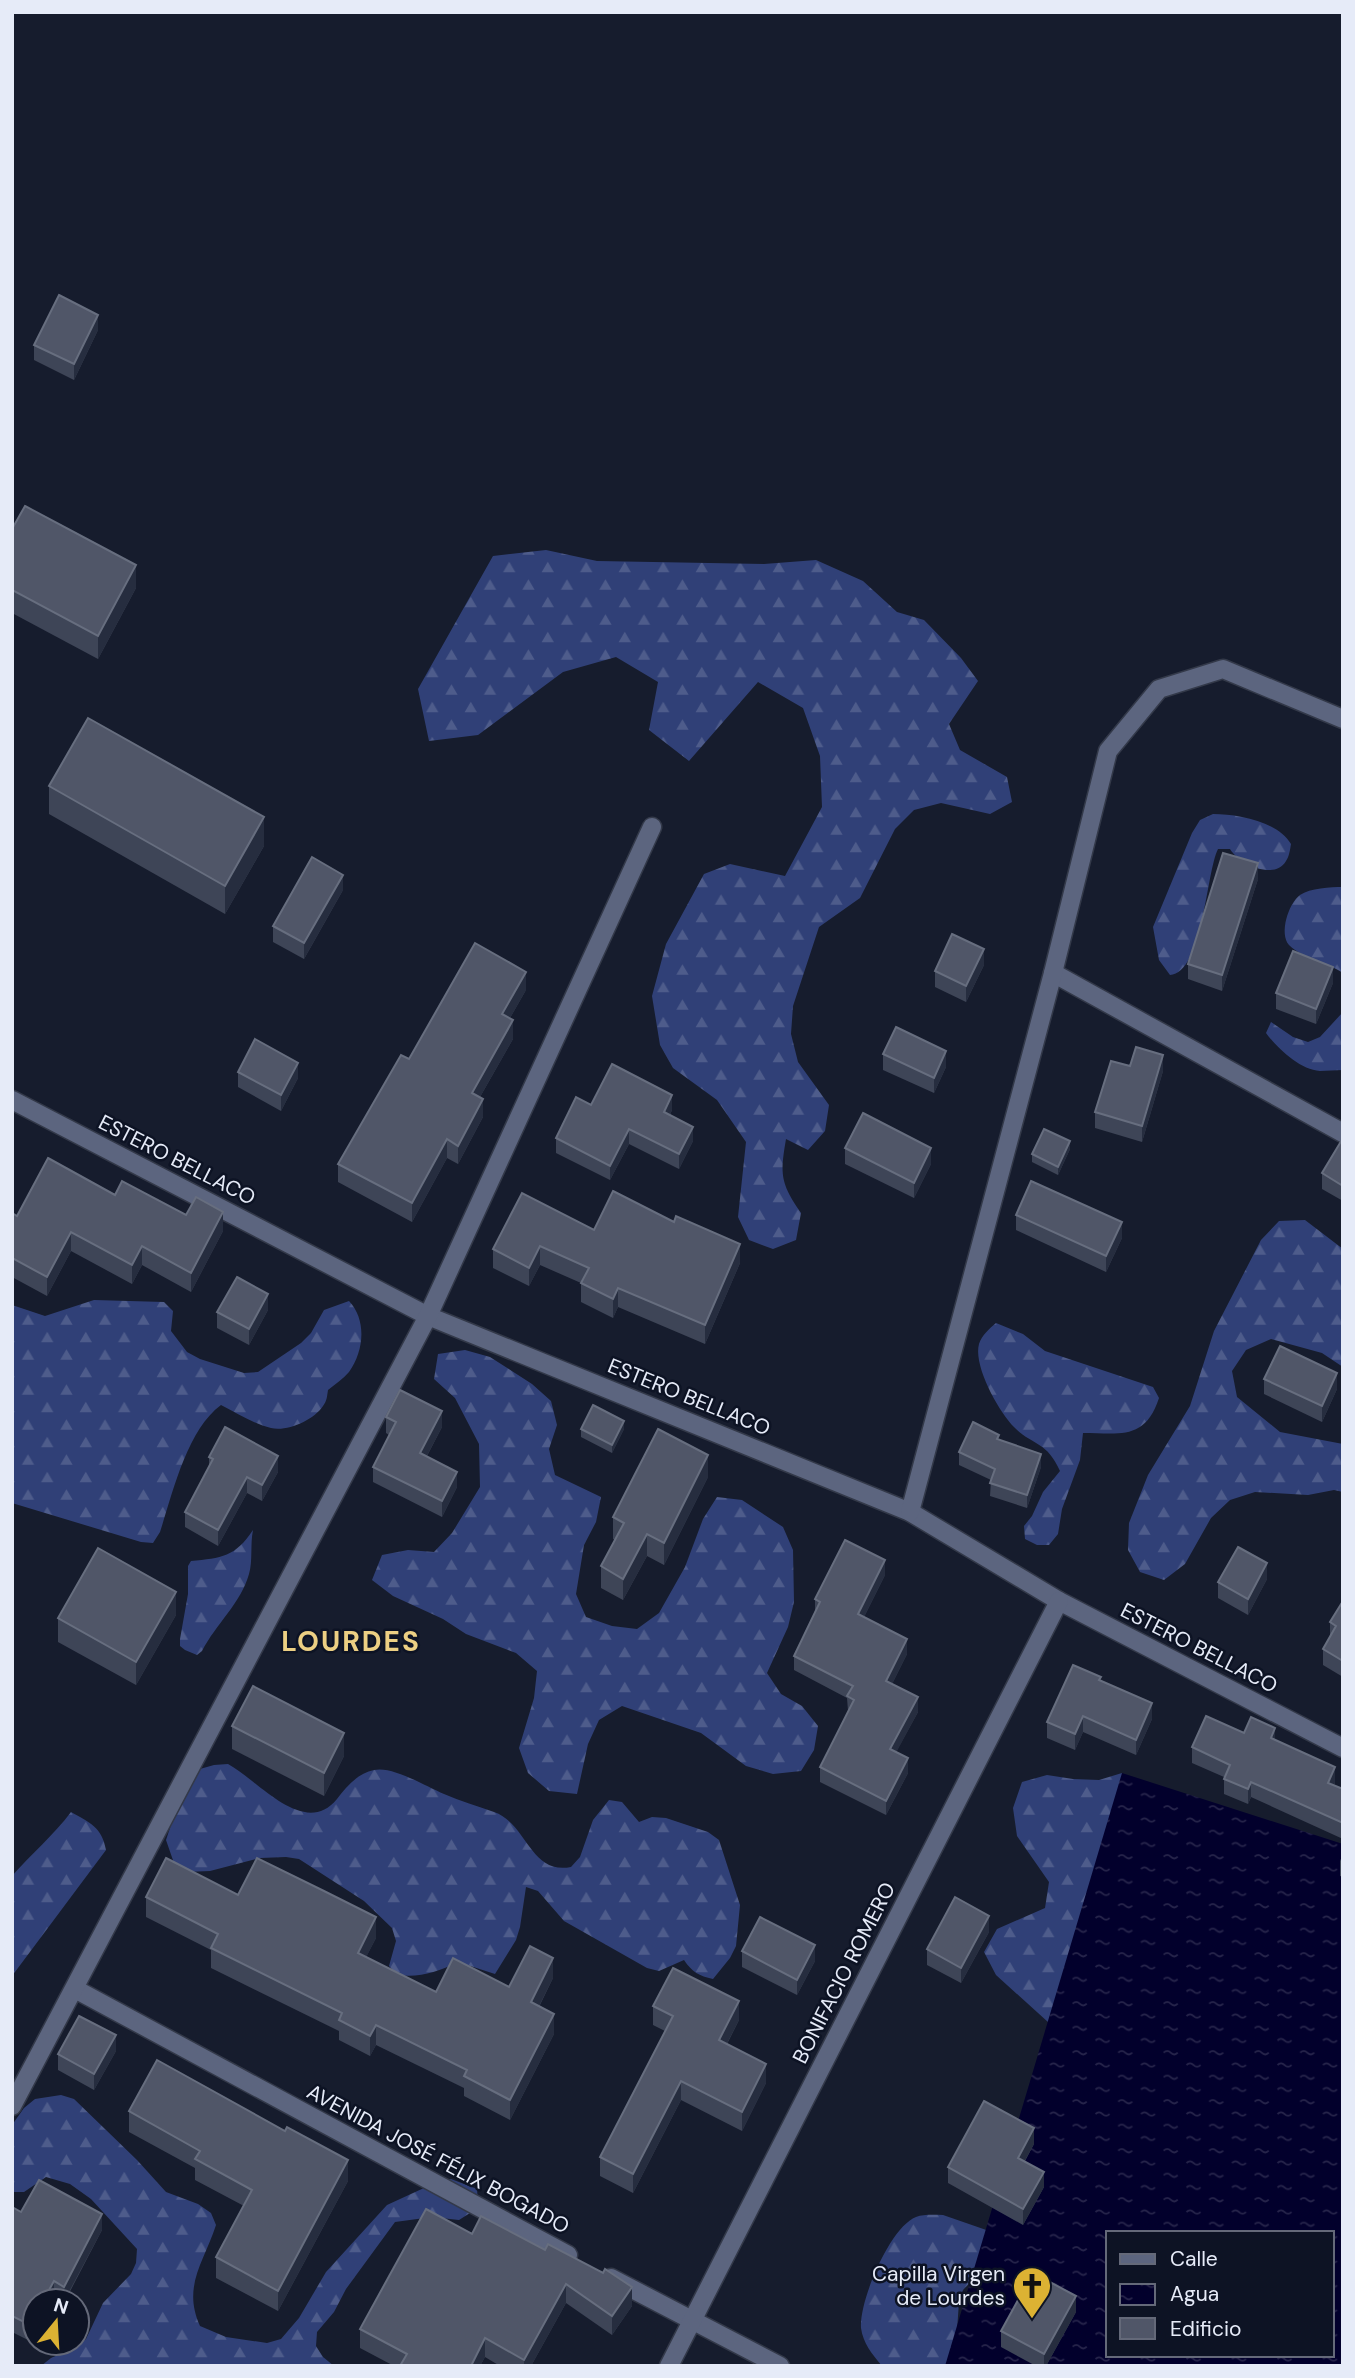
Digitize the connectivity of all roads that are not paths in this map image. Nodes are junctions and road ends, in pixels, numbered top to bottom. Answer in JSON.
{"nodes":[{"id":1,"x":1343,"y":719,"type":"edge"},
{"id":2,"x":652,"y":827,"type":"dead end"},
{"id":3,"x":1054,"y":972,"type":"junction"},
{"id":4,"x":12,"y":1100,"type":"edge"},
{"id":5,"x":1343,"y":1133,"type":"edge"},
{"id":6,"x":428,"y":1315,"type":"junction"},
{"id":7,"x":910,"y":1512,"type":"junction"},
{"id":8,"x":1059,"y":1601,"type":"junction"},
{"id":9,"x":1343,"y":1748,"type":"edge"},
{"id":10,"x":75,"y":1989,"type":"junction"},
{"id":11,"x":12,"y":2106,"type":"edge"},
{"id":12,"x":692,"y":2322,"type":"junction"},
{"id":13,"x":669,"y":2366,"type":"edge"},
{"id":14,"x":780,"y":2366,"type":"edge"}],
"edges":[{"from":1,"to":3,"type":"street"},
{"from":2,"to":6,"type":"street"},
{"from":3,"to":5,"type":"street"},
{"from":3,"to":7,"type":"street"},
{"from":4,"to":6,"type":"street","name":"ESTERO BELLACO"},
{"from":6,"to":7,"type":"street","name":"ESTERO BELLACO"},
{"from":6,"to":10,"type":"street"},
{"from":7,"to":8,"type":"street","name":"ESTERO BELLACO"},
{"from":8,"to":9,"type":"street","name":"ESTERO BELLACO"},
{"from":8,"to":12,"type":"street","name":"BONIFACIO ROMERO"},
{"from":10,"to":11,"type":"street"},
{"from":10,"to":12,"type":"street","name":"AVENIDA JOSÉ FÉLIX BOGADO"},
{"from":12,"to":13,"type":"street","name":"BONIFACIO ROMERO"},
{"from":12,"to":14,"type":"street","name":"AVENIDA JOSÉ FÉLIX BOGADO"}]}
